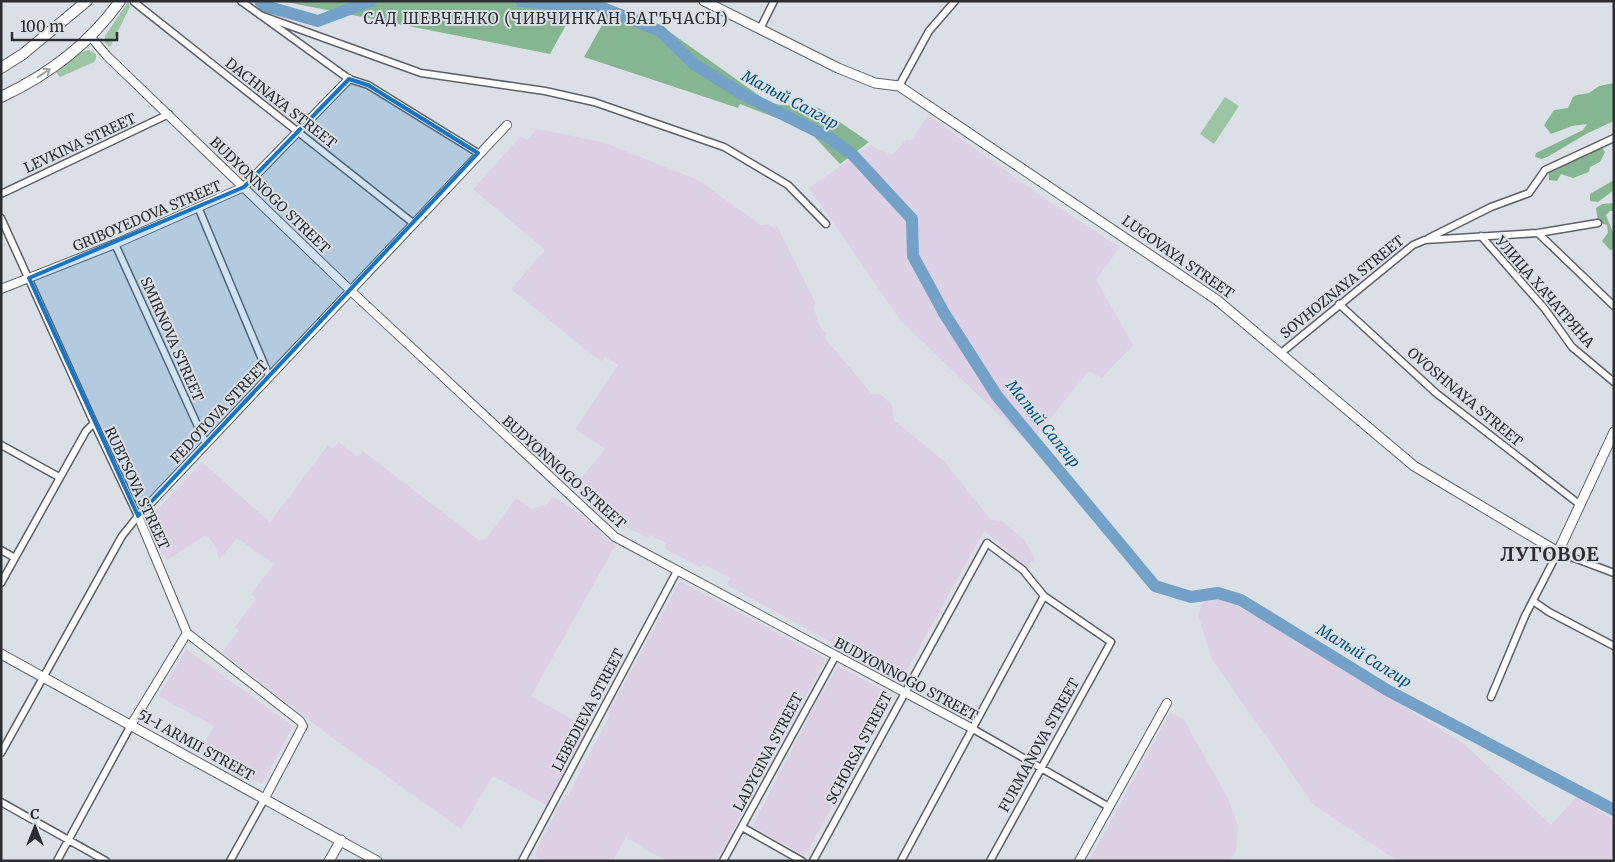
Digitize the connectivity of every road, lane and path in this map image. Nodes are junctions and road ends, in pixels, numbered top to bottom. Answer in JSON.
{"nodes":[{"id":1,"x":87,"y":1,"type":"edge"},
{"id":2,"x":120,"y":1,"type":"edge"},
{"id":3,"x":241,"y":1,"type":"edge"},
{"id":4,"x":704,"y":1,"type":"edge"},
{"id":5,"x":774,"y":1,"type":"edge"},
{"id":6,"x":955,"y":1,"type":"edge"},
{"id":7,"x":134,"y":2,"type":"edge"},
{"id":8,"x":260,"y":15,"type":"junction"},
{"id":9,"x":760,"y":29,"type":"junction"},
{"id":10,"x":90,"y":36,"type":"junction"},
{"id":11,"x":1,"y":68,"type":"edge"},
{"id":12,"x":350,"y":78,"type":"junction"},
{"id":13,"x":899,"y":86,"type":"junction"},
{"id":14,"x":1,"y":97,"type":"edge"},
{"id":15,"x":169,"y":114,"type":"junction"},
{"id":16,"x":507,"y":125,"type":"dead end"},
{"id":17,"x":299,"y":132,"type":"junction"},
{"id":18,"x":1614,"y":138,"type":"edge"},
{"id":19,"x":478,"y":153,"type":"junction"},
{"id":20,"x":244,"y":187,"type":"junction"},
{"id":21,"x":1,"y":194,"type":"edge"},
{"id":22,"x":198,"y":207,"type":"junction"},
{"id":23,"x":1,"y":218,"type":"edge"},
{"id":24,"x":1598,"y":223,"type":"dead end"},
{"id":25,"x":413,"y":224,"type":"junction"},
{"id":26,"x":826,"y":224,"type":"dead end"},
{"id":27,"x":1538,"y":234,"type":"junction"},
{"id":28,"x":1480,"y":236,"type":"junction"},
{"id":29,"x":1425,"y":240,"type":"junction"},
{"id":30,"x":115,"y":244,"type":"junction"},
{"id":31,"x":29,"y":278,"type":"junction"},
{"id":32,"x":1,"y":289,"type":"edge"},
{"id":33,"x":350,"y":291,"type":"junction"},
{"id":34,"x":1339,"y":304,"type":"junction"},
{"id":35,"x":1614,"y":306,"type":"edge"},
{"id":36,"x":1281,"y":352,"type":"junction"},
{"id":37,"x":270,"y":376,"type":"junction"},
{"id":38,"x":1614,"y":382,"type":"edge"},
{"id":39,"x":94,"y":423,"type":"junction"},
{"id":40,"x":1614,"y":432,"type":"edge"},
{"id":41,"x":206,"y":444,"type":"junction"},
{"id":42,"x":1,"y":445,"type":"edge"},
{"id":43,"x":59,"y":477,"type":"junction"},
{"id":44,"x":1578,"y":504,"type":"junction"},
{"id":45,"x":138,"y":516,"type":"junction"},
{"id":46,"x":1,"y":550,"type":"edge"},
{"id":47,"x":1558,"y":552,"type":"junction"},
{"id":48,"x":15,"y":558,"type":"junction"},
{"id":49,"x":677,"y":571,"type":"junction"},
{"id":50,"x":1614,"y":573,"type":"edge"},
{"id":51,"x":1,"y":583,"type":"edge"},
{"id":52,"x":1044,"y":596,"type":"junction"},
{"id":53,"x":1533,"y":601,"type":"junction"},
{"id":54,"x":187,"y":633,"type":"junction"},
{"id":55,"x":1614,"y":646,"type":"edge"},
{"id":56,"x":1,"y":654,"type":"edge"},
{"id":57,"x":836,"y":655,"type":"junction"},
{"id":58,"x":42,"y":677,"type":"junction"},
{"id":59,"x":904,"y":692,"type":"junction"},
{"id":60,"x":1491,"y":697,"type":"dead end"},
{"id":61,"x":1167,"y":703,"type":"dead end"},
{"id":62,"x":131,"y":725,"type":"junction"},
{"id":63,"x":973,"y":729,"type":"junction"},
{"id":64,"x":1,"y":753,"type":"edge"},
{"id":65,"x":1042,"y":767,"type":"junction"},
{"id":66,"x":264,"y":798,"type":"junction"},
{"id":67,"x":1,"y":802,"type":"edge"},
{"id":68,"x":1109,"y":807,"type":"junction"},
{"id":69,"x":742,"y":826,"type":"junction"},
{"id":70,"x":69,"y":840,"type":"junction"},
{"id":71,"x":341,"y":840,"type":"junction"},
{"id":72,"x":57,"y":861,"type":"edge"},
{"id":73,"x":106,"y":861,"type":"edge"},
{"id":74,"x":230,"y":861,"type":"edge"},
{"id":75,"x":329,"y":861,"type":"edge"},
{"id":76,"x":377,"y":861,"type":"edge"},
{"id":77,"x":522,"y":861,"type":"edge"},
{"id":78,"x":723,"y":861,"type":"edge"},
{"id":79,"x":802,"y":861,"type":"edge"},
{"id":80,"x":813,"y":861,"type":"edge"},
{"id":81,"x":901,"y":861,"type":"edge"},
{"id":82,"x":990,"y":861,"type":"edge"},
{"id":83,"x":1079,"y":861,"type":"edge"}],
"edges":[{"from":1,"to":11,"type":"main road"},
{"from":2,"to":10,"type":"main road"},
{"from":3,"to":8,"type":"street"},
{"from":4,"to":9,"type":"main road","name":"LUGOVAYA STREET"},
{"from":5,"to":9,"type":"street"},
{"from":6,"to":13,"type":"street"},
{"from":7,"to":17,"type":"street","name":"DACHNAYA STREET"},
{"from":8,"to":12,"type":"street"},
{"from":8,"to":26,"type":"street"},
{"from":9,"to":13,"type":"main road","name":"LUGOVAYA STREET"},
{"from":14,"to":10,"type":"main road","one_way":true},
{"from":10,"to":15,"type":"street","name":"BUDYONNOGO STREET"},
{"from":12,"to":17,"type":"street","name":"GRIBOYEDOVA STREET"},
{"from":12,"to":19,"type":"street"},
{"from":13,"to":36,"type":"main road","name":"LUGOVAYA STREET"},
{"from":15,"to":20,"type":"street","name":"BUDYONNOGO STREET"},
{"from":15,"to":21,"type":"street","name":"LEVKINA STREET"},
{"from":16,"to":19,"type":"street","name":"FEDOTOVA STREET"},
{"from":17,"to":20,"type":"street","name":"GRIBOYEDOVA STREET"},
{"from":17,"to":25,"type":"street","name":"DACHNAYA STREET"},
{"from":18,"to":29,"type":"street"},
{"from":19,"to":25,"type":"street","name":"FEDOTOVA STREET"},
{"from":20,"to":22,"type":"street","name":"GRIBOYEDOVA STREET"},
{"from":20,"to":33,"type":"street","name":"BUDYONNOGO STREET"},
{"from":22,"to":30,"type":"street","name":"GRIBOYEDOVA STREET"},
{"from":22,"to":37,"type":"street"},
{"from":23,"to":31,"type":"street","name":"RUBTSOVA STREET"},
{"from":24,"to":27,"type":"street","name":"SOVHOZNAYA STREET"},
{"from":25,"to":33,"type":"street","name":"FEDOTOVA STREET"},
{"from":27,"to":28,"type":"street","name":"SOVHOZNAYA STREET"},
{"from":27,"to":35,"type":"street"},
{"from":28,"to":29,"type":"street","name":"SOVHOZNAYA STREET"},
{"from":28,"to":38,"type":"street","name":"УЛИЦА ХАЧАТРЯНА"},
{"from":29,"to":34,"type":"street","name":"SOVHOZNAYA STREET"},
{"from":30,"to":31,"type":"street","name":"GRIBOYEDOVA STREET"},
{"from":30,"to":41,"type":"street","name":"SMIRNOVA STREET"},
{"from":31,"to":32,"type":"street","name":"GRIBOYEDOVA STREET"},
{"from":31,"to":39,"type":"street","name":"RUBTSOVA STREET"},
{"from":33,"to":37,"type":"street","name":"FEDOTOVA STREET"},
{"from":33,"to":49,"type":"street","name":"BUDYONNOGO STREET"},
{"from":34,"to":36,"type":"street","name":"SOVHOZNAYA STREET"},
{"from":34,"to":44,"type":"street","name":"OVOSHNAYA STREET"},
{"from":36,"to":47,"type":"main road","name":"LUGOVAYA STREET"},
{"from":37,"to":41,"type":"street","name":"FEDOTOVA STREET"},
{"from":39,"to":43,"type":"street"},
{"from":39,"to":45,"type":"street","name":"RUBTSOVA STREET"},
{"from":40,"to":44,"type":"main road"},
{"from":41,"to":45,"type":"street","name":"FEDOTOVA STREET"},
{"from":42,"to":43,"type":"street"},
{"from":43,"to":48,"type":"street"},
{"from":44,"to":47,"type":"main road"},
{"from":45,"to":54,"type":"street","name":"RUBTSOVA STREET"},
{"from":45,"to":58,"type":"street","name":"FEDOTOVA STREET"},
{"from":46,"to":48,"type":"street"},
{"from":47,"to":50,"type":"street","name":"LUGOVAYA STREET"},
{"from":47,"to":53,"type":"street"},
{"from":48,"to":51,"type":"street"},
{"from":49,"to":57,"type":"street","name":"BUDYONNOGO STREET"},
{"from":49,"to":77,"type":"street","name":"LEBEDIEVA STREET"},
{"from":52,"to":59,"type":"street","name":"SCHORSA STREET"},
{"from":52,"to":63,"type":"street"},
{"from":52,"to":65,"type":"street","name":"FURMANOVA STREET"},
{"from":53,"to":55,"type":"street"},
{"from":53,"to":60,"type":"street"},
{"from":54,"to":62,"type":"street"},
{"from":54,"to":66,"type":"street","name":"RUBTSOVA STREET"},
{"from":56,"to":58,"type":"main road","name":"51-I ARMII STREET"},
{"from":57,"to":59,"type":"street","name":"BUDYONNOGO STREET"},
{"from":57,"to":69,"type":"street","name":"LADYGINA STREET"},
{"from":58,"to":62,"type":"main road","name":"51-I ARMII STREET"},
{"from":58,"to":64,"type":"street","name":"FEDOTOVA STREET"},
{"from":59,"to":63,"type":"street","name":"BUDYONNOGO STREET"},
{"from":59,"to":80,"type":"street","name":"SCHORSA STREET"},
{"from":61,"to":68,"type":"street"},
{"from":62,"to":66,"type":"main road","name":"51-I ARMII STREET"},
{"from":62,"to":70,"type":"street"},
{"from":63,"to":65,"type":"street","name":"BUDYONNOGO STREET"},
{"from":63,"to":81,"type":"street"},
{"from":65,"to":68,"type":"street","name":"BUDYONNOGO STREET"},
{"from":65,"to":82,"type":"street","name":"FURMANOVA STREET"},
{"from":66,"to":71,"type":"main road","name":"51-I ARMII STREET"},
{"from":66,"to":74,"type":"street"},
{"from":67,"to":70,"type":"street"},
{"from":68,"to":83,"type":"street"},
{"from":69,"to":78,"type":"street","name":"LADYGINA STREET"},
{"from":69,"to":79,"type":"street"},
{"from":70,"to":72,"type":"street"},
{"from":70,"to":73,"type":"street"},
{"from":71,"to":75,"type":"main road"},
{"from":71,"to":76,"type":"main road","name":"51-I ARMII STREET"}]}
